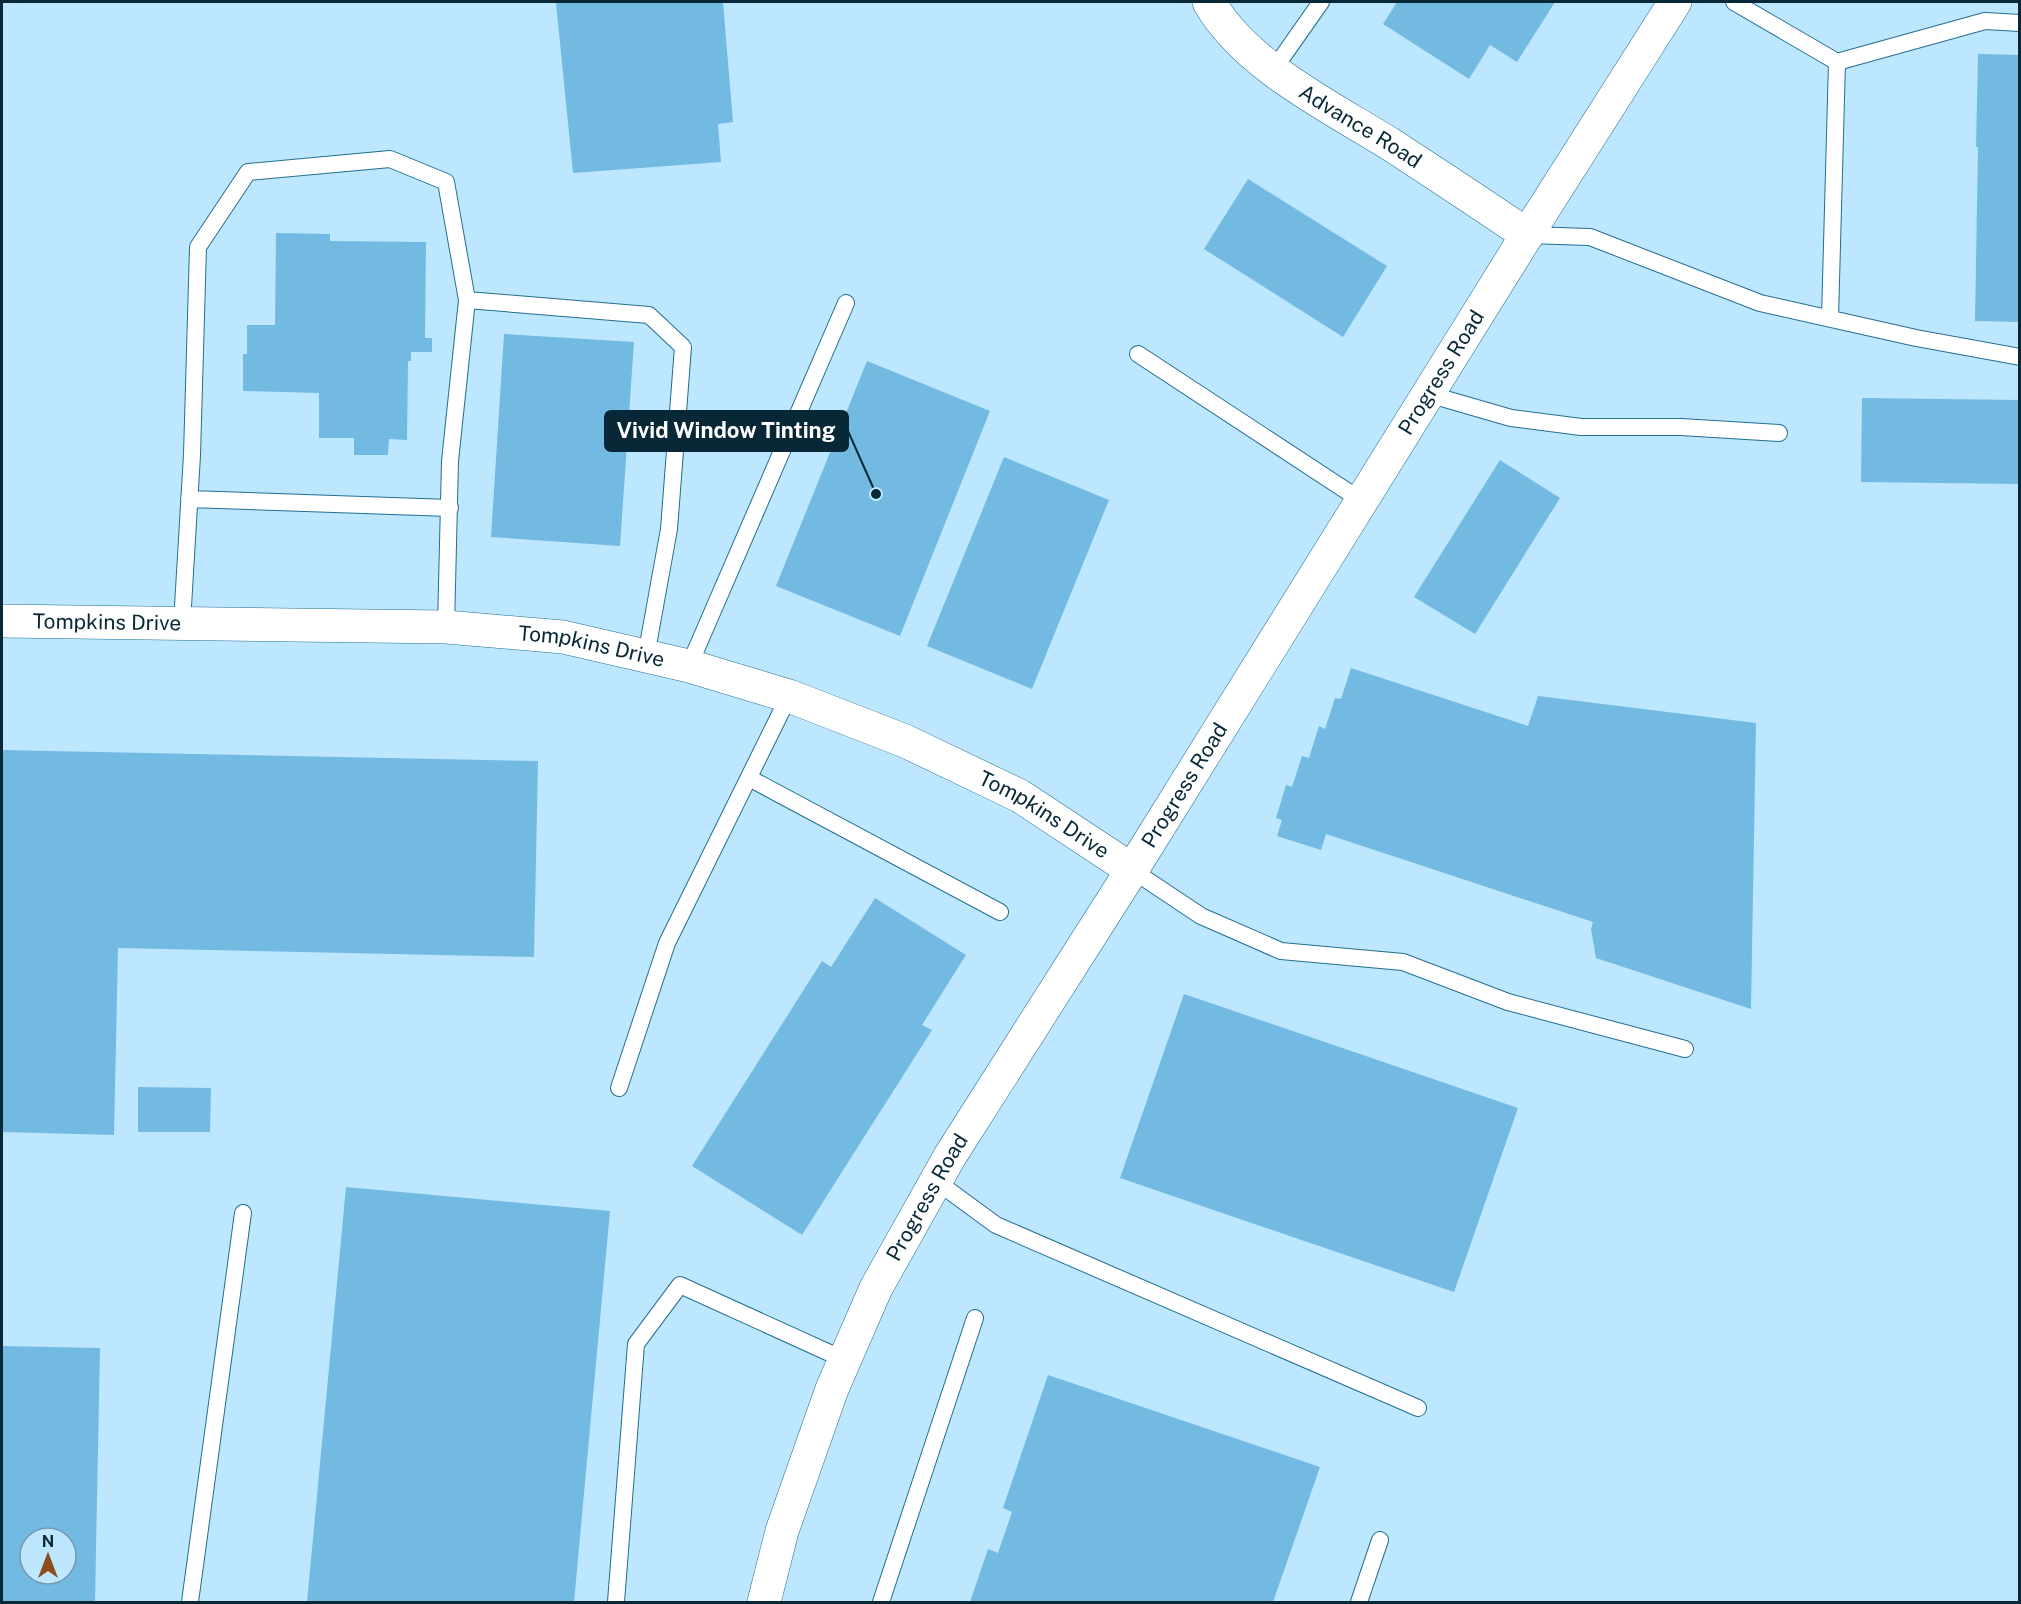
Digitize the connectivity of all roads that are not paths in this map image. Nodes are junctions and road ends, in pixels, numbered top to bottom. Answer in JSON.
{"nodes":[{"id":1,"x":1209,"y":2,"type":"edge"},
{"id":2,"x":1321,"y":2,"type":"edge"},
{"id":3,"x":1675,"y":2,"type":"edge"},
{"id":4,"x":1734,"y":2,"type":"edge"},
{"id":5,"x":2019,"y":23,"type":"edge"},
{"id":6,"x":1837,"y":62,"type":"junction"},
{"id":7,"x":1274,"y":69,"type":"junction"},
{"id":8,"x":1527,"y":235,"type":"junction"},
{"id":9,"x":467,"y":300,"type":"junction"},
{"id":10,"x":846,"y":303,"type":"dead end"},
{"id":11,"x":1830,"y":318,"type":"junction"},
{"id":12,"x":1138,"y":354,"type":"dead end"},
{"id":13,"x":2019,"y":357,"type":"edge"},
{"id":14,"x":1428,"y":394,"type":"junction"},
{"id":15,"x":1779,"y":432,"type":"dead end"},
{"id":16,"x":189,"y":499,"type":"junction"},
{"id":17,"x":1362,"y":501,"type":"junction"},
{"id":18,"x":450,"y":508,"type":"junction"},
{"id":19,"x":2,"y":621,"type":"edge"},
{"id":20,"x":182,"y":623,"type":"junction"},
{"id":21,"x":446,"y":627,"type":"junction"},
{"id":22,"x":646,"y":656,"type":"junction"},
{"id":23,"x":688,"y":666,"type":"junction"},
{"id":24,"x":789,"y":696,"type":"junction"},
{"id":25,"x":749,"y":778,"type":"junction"},
{"id":26,"x":1132,"y":870,"type":"junction"},
{"id":27,"x":1000,"y":912,"type":"dead end"},
{"id":28,"x":1685,"y":1048,"type":"dead end"},
{"id":29,"x":619,"y":1088,"type":"dead end"},
{"id":30,"x":936,"y":1181,"type":"junction"},
{"id":31,"x":243,"y":1214,"type":"dead end"},
{"id":32,"x":975,"y":1318,"type":"dead end"},
{"id":33,"x":845,"y":1360,"type":"junction"},
{"id":34,"x":1418,"y":1408,"type":"dead end"},
{"id":35,"x":1380,"y":1540,"type":"dead end"},
{"id":36,"x":190,"y":1602,"type":"edge"},
{"id":37,"x":616,"y":1602,"type":"edge"},
{"id":38,"x":764,"y":1602,"type":"edge"},
{"id":39,"x":881,"y":1602,"type":"edge"},
{"id":40,"x":1359,"y":1602,"type":"edge"}],
"edges":[{"from":1,"to":7,"type":"street","name":"Advance Road"},
{"from":2,"to":7,"type":"lane"},
{"from":3,"to":8,"type":"street","name":"Progress Road"},
{"from":4,"to":6,"type":"lane"},
{"from":5,"to":6,"type":"lane"},
{"from":6,"to":11,"type":"lane"},
{"from":7,"to":8,"type":"street","name":"Advance Road"},
{"from":8,"to":11,"type":"lane"},
{"from":8,"to":14,"type":"street","name":"Progress Road"},
{"from":9,"to":16,"type":"lane"},
{"from":9,"to":18,"type":"lane"},
{"from":9,"to":22,"type":"lane"},
{"from":10,"to":23,"type":"lane"},
{"from":11,"to":13,"type":"lane"},
{"from":12,"to":17,"type":"lane"},
{"from":14,"to":15,"type":"lane"},
{"from":14,"to":17,"type":"street","name":"Progress Road"},
{"from":16,"to":18,"type":"lane"},
{"from":16,"to":20,"type":"lane"},
{"from":17,"to":26,"type":"street","name":"Progress Road"},
{"from":18,"to":21,"type":"lane"},
{"from":19,"to":20,"type":"street","name":"Tompkins Drive"},
{"from":20,"to":21,"type":"street","name":"Tompkins Drive"},
{"from":21,"to":22,"type":"street","name":"Tompkins Drive"},
{"from":22,"to":23,"type":"street","name":"Tompkins Drive"},
{"from":23,"to":24,"type":"street","name":"Tompkins Drive"},
{"from":24,"to":25,"type":"lane"},
{"from":24,"to":26,"type":"street","name":"Tompkins Drive"},
{"from":25,"to":27,"type":"lane"},
{"from":25,"to":29,"type":"lane"},
{"from":26,"to":28,"type":"lane"},
{"from":26,"to":30,"type":"street","name":"Progress Road"},
{"from":30,"to":33,"type":"street","name":"Progress Road"},
{"from":30,"to":34,"type":"lane"},
{"from":31,"to":36,"type":"lane"},
{"from":32,"to":39,"type":"lane"},
{"from":33,"to":37,"type":"lane"},
{"from":33,"to":38,"type":"street","name":"Progress Road"},
{"from":35,"to":40,"type":"lane"}]}
